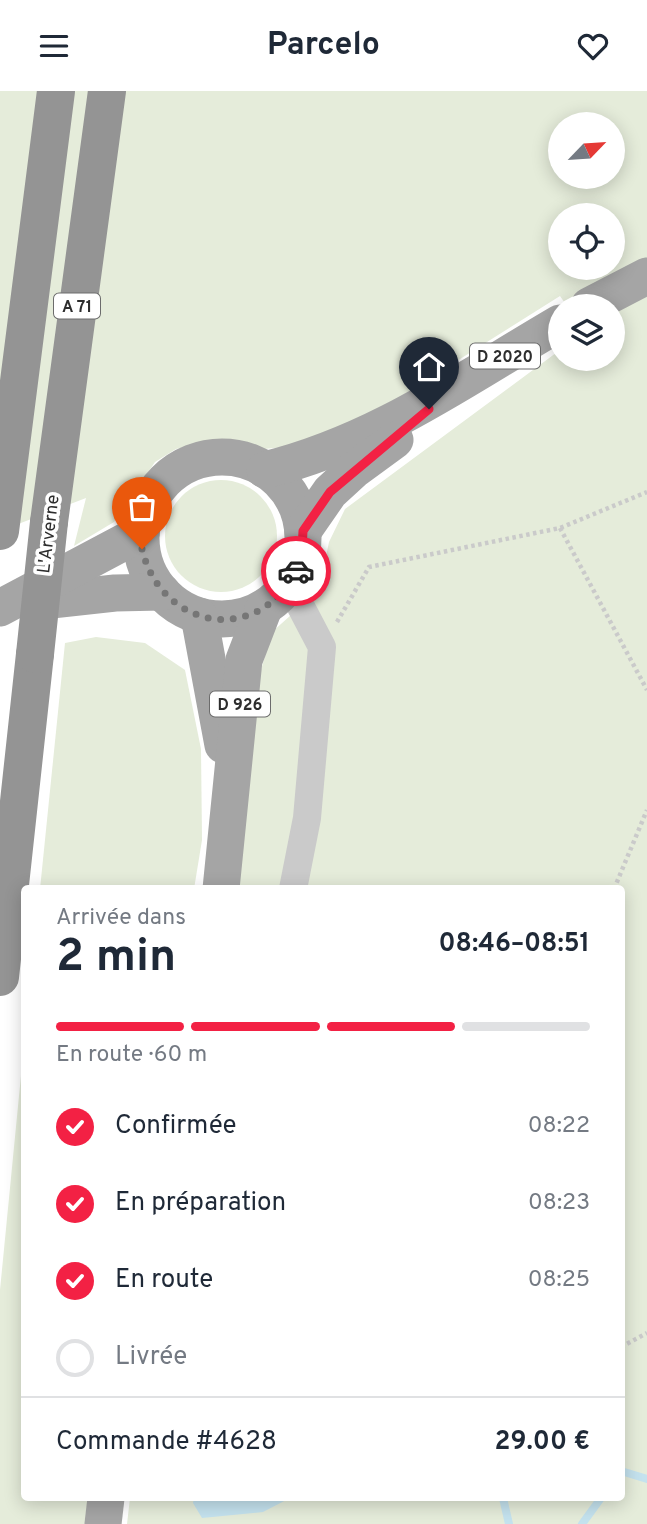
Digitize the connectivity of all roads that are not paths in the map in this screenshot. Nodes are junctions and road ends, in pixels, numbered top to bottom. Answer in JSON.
{"nodes":[{"id":1,"x":56,"y":91,"type":"edge"},
{"id":2,"x":107,"y":91,"type":"edge"},
{"id":3,"x":647,"y":277,"type":"edge"},
{"id":4,"x":613,"y":294,"type":"edge"},
{"id":5,"x":548,"y":330,"type":"edge"},
{"id":6,"x":450,"y":390,"type":"junction"},
{"id":7,"x":265,"y":470,"type":"junction"},
{"id":8,"x":0,"y":531,"type":"edge"},
{"id":9,"x":303,"y":531,"type":"junction"},
{"id":10,"x":141,"y":533,"type":"junction"},
{"id":11,"x":162,"y":592,"type":"junction"},
{"id":12,"x":276,"y":596,"type":"junction"},
{"id":13,"x":6,"y":606,"type":"edge"},
{"id":14,"x":199,"y":616,"type":"junction"},
{"id":15,"x":230,"y":802,"type":"junction"},
{"id":16,"x":220,"y":885,"type":"edge"},
{"id":17,"x":294,"y":885,"type":"edge"},
{"id":18,"x":0,"y":977,"type":"edge"},
{"id":19,"x":107,"y":1501,"type":"edge"},
{"id":20,"x":103,"y":1524,"type":"edge"}],
"edges":[{"from":1,"to":8,"type":"highway","number":"A 71"},
{"from":2,"to":18,"type":"highway","name":"L'Arverne","number":"A 71","bridge":true},
{"from":3,"to":4,"type":"main road"},
{"from":5,"to":6,"type":"main road","number":"D 2020"},
{"from":6,"to":7,"type":"main road","number":"D 2020"},
{"from":6,"to":9,"type":"main road","number":"D 2020"},
{"from":7,"to":9,"type":"main road"},
{"from":7,"to":10,"type":"main road"},
{"from":9,"to":12,"type":"main road"},
{"from":10,"to":11,"type":"main road"},
{"from":10,"to":13,"type":"main road"},
{"from":11,"to":13,"type":"main road"},
{"from":11,"to":14,"type":"main road"},
{"from":12,"to":14,"type":"main road"},
{"from":12,"to":15,"type":"main road","number":"D 926"},
{"from":12,"to":17,"type":"lane"},
{"from":14,"to":15,"type":"main road","number":"D 926"},
{"from":15,"to":16,"type":"main road","number":"D 926"},
{"from":19,"to":20,"type":"main road"}]}
